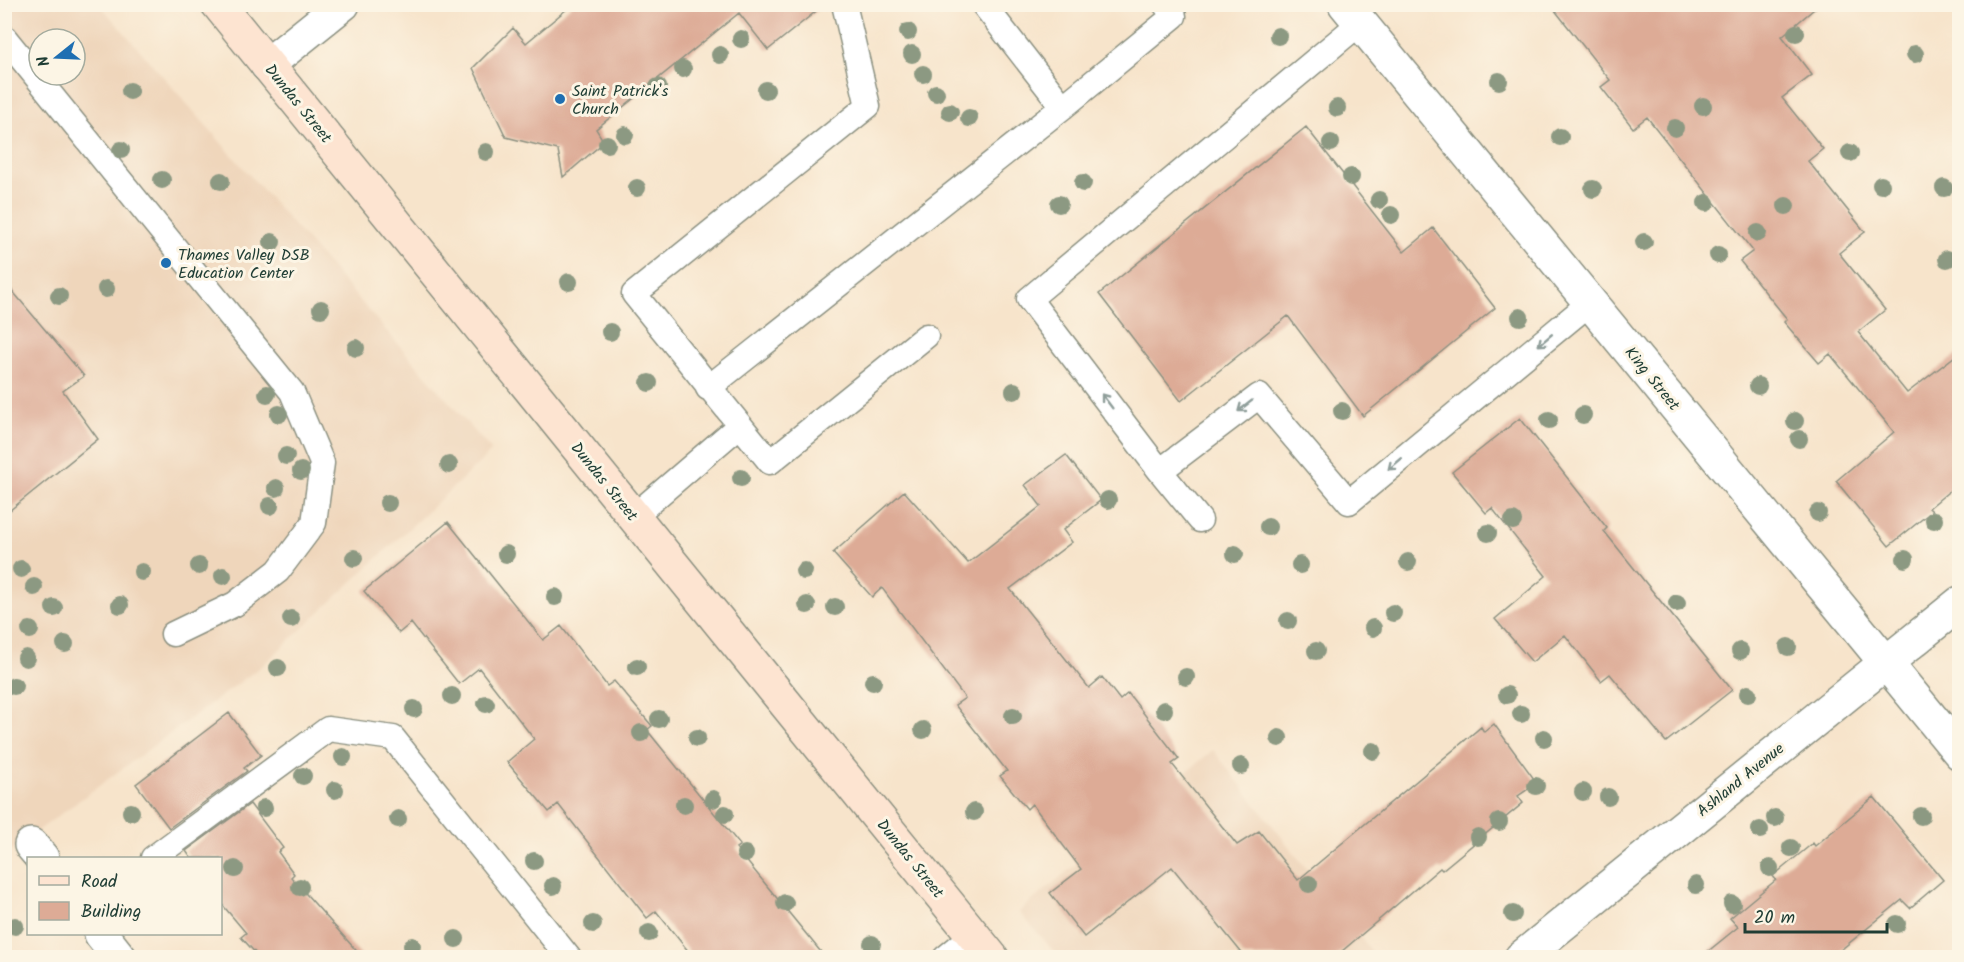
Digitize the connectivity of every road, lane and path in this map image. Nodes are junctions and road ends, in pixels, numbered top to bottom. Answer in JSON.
{"nodes":[{"id":1,"x":218,"y":4,"type":"edge"},
{"id":2,"x":343,"y":4,"type":"edge"},
{"id":3,"x":844,"y":4,"type":"edge"},
{"id":4,"x":983,"y":4,"type":"edge"},
{"id":5,"x":1165,"y":4,"type":"edge"},
{"id":6,"x":1353,"y":14,"type":"edge"},
{"id":7,"x":4,"y":37,"type":"edge"},
{"id":8,"x":267,"y":64,"type":"junction"},
{"id":9,"x":1063,"y":107,"type":"junction"},
{"id":10,"x":1591,"y":302,"type":"junction"},
{"id":11,"x":926,"y":336,"type":"dead end"},
{"id":12,"x":708,"y":388,"type":"junction"},
{"id":13,"x":740,"y":425,"type":"junction"},
{"id":14,"x":1160,"y":471,"type":"junction"},
{"id":15,"x":634,"y":516,"type":"junction"},
{"id":16,"x":1200,"y":520,"type":"dead end"},
{"id":17,"x":1959,"y":603,"type":"edge"},
{"id":18,"x":173,"y":634,"type":"dead end"},
{"id":19,"x":1884,"y":661,"type":"junction"},
{"id":20,"x":1959,"y":753,"type":"edge"},
{"id":21,"x":154,"y":857,"type":"edge"},
{"id":22,"x":103,"y":935,"type":"edge"},
{"id":23,"x":982,"y":946,"type":"edge"},
{"id":24,"x":120,"y":957,"type":"edge"},
{"id":25,"x":569,"y":957,"type":"edge"},
{"id":26,"x":945,"y":957,"type":"edge"},
{"id":27,"x":1521,"y":957,"type":"edge"}],
"edges":[{"from":1,"to":8,"type":"main road","name":"Dundas Street"},
{"from":2,"to":8,"type":"street"},
{"from":3,"to":12,"type":"lane"},
{"from":4,"to":9,"type":"lane"},
{"from":5,"to":9,"type":"lane"},
{"from":6,"to":10,"type":"street","name":"King Street"},
{"from":14,"to":6,"type":"lane","one_way":true},
{"from":7,"to":18,"type":"lane"},
{"from":8,"to":15,"type":"main road","name":"Dundas Street"},
{"from":9,"to":12,"type":"lane"},
{"from":10,"to":14,"type":"lane","one_way":true},
{"from":10,"to":19,"type":"street","name":"King Street"},
{"from":11,"to":13,"type":"lane"},
{"from":12,"to":13,"type":"lane"},
{"from":13,"to":15,"type":"lane"},
{"from":14,"to":16,"type":"lane"},
{"from":15,"to":23,"type":"main road","name":"Dundas Street"},
{"from":17,"to":19,"type":"street","name":"Ashland Avenue"},
{"from":19,"to":20,"type":"street","name":"King Street"},
{"from":19,"to":27,"type":"street","name":"Ashland Avenue"},
{"from":21,"to":25,"type":"lane"},
{"from":22,"to":24,"type":"street"},
{"from":23,"to":26,"type":"lane"}]}
